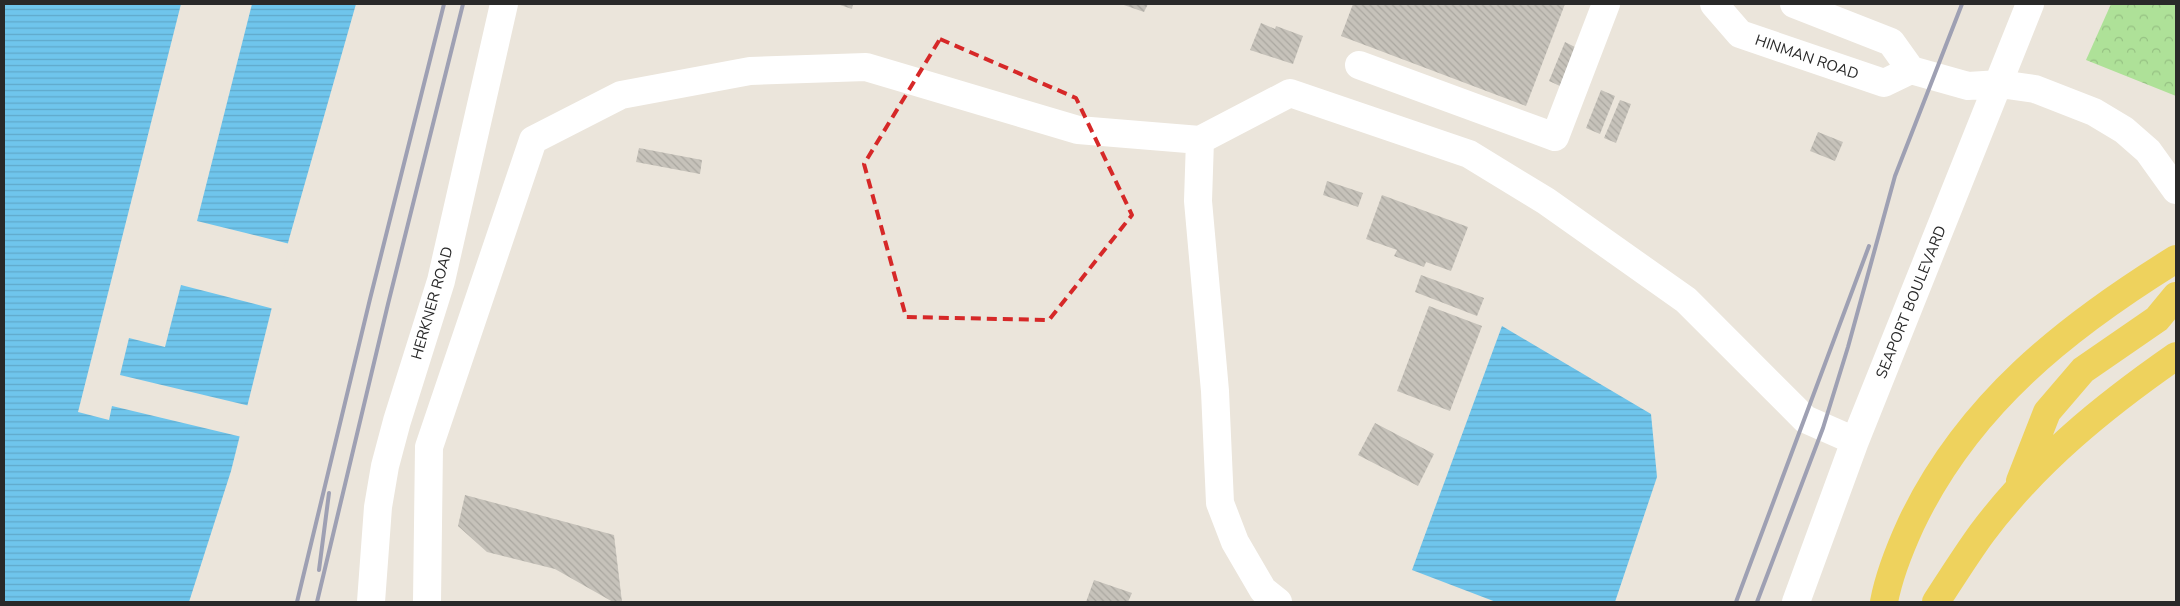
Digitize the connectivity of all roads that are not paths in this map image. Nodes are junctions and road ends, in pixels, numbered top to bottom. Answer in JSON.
{"nodes":[{"id":1,"x":504,"y":4,"type":"edge"},
{"id":2,"x":1606,"y":4,"type":"edge"},
{"id":3,"x":1714,"y":4,"type":"edge"},
{"id":4,"x":1794,"y":4,"type":"edge"},
{"id":5,"x":2030,"y":4,"type":"edge"},
{"id":6,"x":1359,"y":65,"type":"dead end"},
{"id":7,"x":1911,"y":70,"type":"junction"},
{"id":8,"x":2000,"y":84,"type":"junction"},
{"id":9,"x":1200,"y":140,"type":"junction"},
{"id":10,"x":2176,"y":190,"type":"edge"},
{"id":11,"x":2176,"y":259,"type":"edge"},
{"id":12,"x":2176,"y":296,"type":"edge"},
{"id":13,"x":2176,"y":356,"type":"edge"},
{"id":14,"x":1854,"y":441,"type":"junction"},
{"id":15,"x":2015,"y":494,"type":"junction"},
{"id":16,"x":371,"y":602,"type":"edge"},
{"id":17,"x":427,"y":602,"type":"edge"},
{"id":18,"x":1278,"y":602,"type":"edge"},
{"id":19,"x":1796,"y":602,"type":"edge"},
{"id":20,"x":1884,"y":602,"type":"edge"},
{"id":21,"x":1936,"y":602,"type":"edge"}],
"edges":[{"from":1,"to":16,"type":"street","name":"HERKNER ROAD"},
{"from":2,"to":6,"type":"street"},
{"from":3,"to":7,"type":"street","name":"HINMAN ROAD"},
{"from":4,"to":7,"type":"street"},
{"from":5,"to":8,"type":"street","name":"SEAPORT BOULEVARD"},
{"from":7,"to":8,"type":"street"},
{"from":8,"to":10,"type":"street"},
{"from":8,"to":14,"type":"street","name":"SEAPORT BOULEVARD"},
{"from":9,"to":14,"type":"street"},
{"from":9,"to":17,"type":"street"},
{"from":9,"to":18,"type":"street"},
{"from":11,"to":20,"type":"main road"},
{"from":12,"to":15,"type":"main road"},
{"from":13,"to":15,"type":"main road"},
{"from":14,"to":19,"type":"street","name":"SEAPORT BOULEVARD"},
{"from":15,"to":21,"type":"main road"}]}
